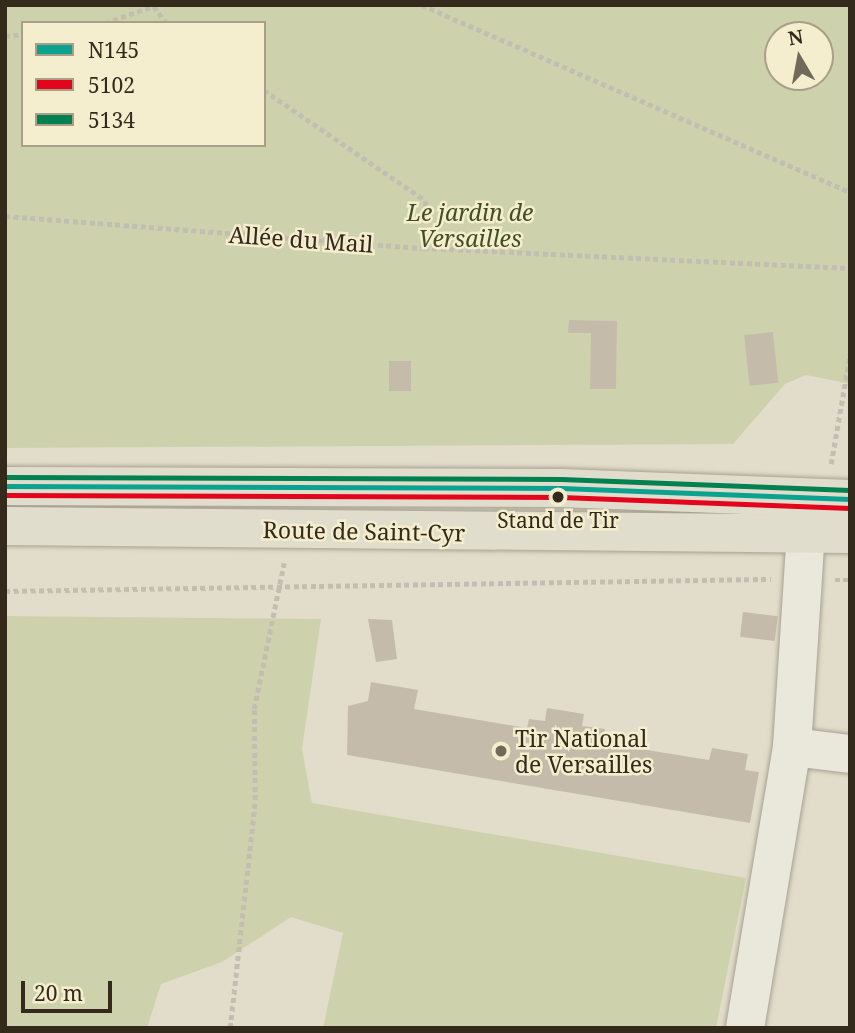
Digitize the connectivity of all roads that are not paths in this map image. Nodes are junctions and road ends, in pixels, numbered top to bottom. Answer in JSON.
{"nodes":[{"id":1,"x":5,"y":486,"type":"edge"},
{"id":2,"x":837,"y":498,"type":"edge"},
{"id":3,"x":5,"y":526,"type":"edge"},
{"id":4,"x":806,"y":533,"type":"junction"},
{"id":5,"x":850,"y":534,"type":"edge"},
{"id":6,"x":792,"y":747,"type":"junction"},
{"id":7,"x":850,"y":754,"type":"edge"},
{"id":8,"x":745,"y":1028,"type":"edge"}],
"edges":[{"from":1,"to":2,"type":"main road","name":"Route de Saint-Cyr"},
{"from":2,"to":4,"type":"lane"},
{"from":3,"to":4,"type":"main road","name":"Route de Saint-Cyr"},
{"from":4,"to":5,"type":"main road","name":"Route de Saint-Cyr"},
{"from":4,"to":6,"type":"lane"},
{"from":6,"to":7,"type":"lane"},
{"from":6,"to":8,"type":"lane"}]}
